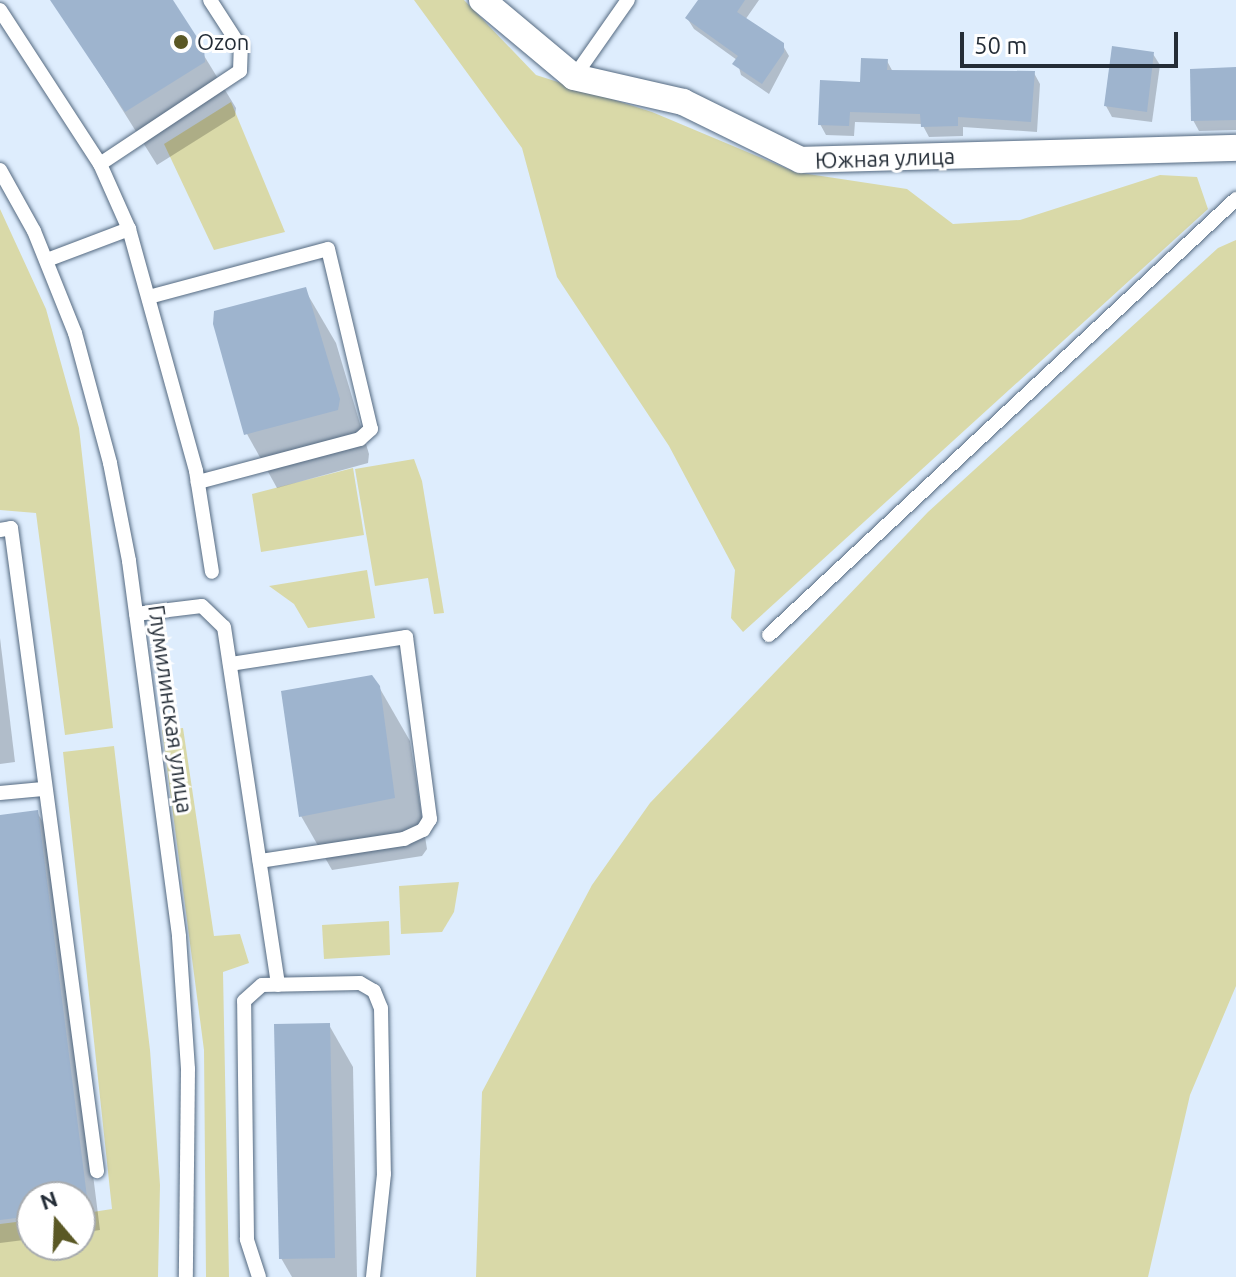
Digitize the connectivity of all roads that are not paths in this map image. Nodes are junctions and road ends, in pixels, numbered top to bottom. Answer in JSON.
{"nodes":[{"id":1,"x":210,"y":0,"type":"edge"},
{"id":2,"x":482,"y":0,"type":"edge"},
{"id":3,"x":628,"y":0,"type":"edge"},
{"id":4,"x":0,"y":10,"type":"edge"},
{"id":5,"x":574,"y":77,"type":"junction"},
{"id":6,"x":1236,"y":148,"type":"edge"},
{"id":7,"x":100,"y":164,"type":"junction"},
{"id":8,"x":0,"y":170,"type":"edge"},
{"id":9,"x":1236,"y":199,"type":"edge"},
{"id":10,"x":129,"y":229,"type":"junction"},
{"id":11,"x":47,"y":260,"type":"junction"},
{"id":12,"x":149,"y":297,"type":"junction"},
{"id":13,"x":198,"y":482,"type":"junction"},
{"id":14,"x":0,"y":530,"type":"edge"},
{"id":15,"x":212,"y":572,"type":"dead end"},
{"id":16,"x":136,"y":614,"type":"junction"},
{"id":17,"x":769,"y":635,"type":"dead end"},
{"id":18,"x":230,"y":664,"type":"junction"},
{"id":19,"x":43,"y":789,"type":"junction"},
{"id":20,"x":0,"y":793,"type":"edge"},
{"id":21,"x":260,"y":861,"type":"junction"},
{"id":22,"x":278,"y":985,"type":"junction"},
{"id":23,"x":97,"y":1171,"type":"dead end"},
{"id":24,"x":186,"y":1277,"type":"edge"},
{"id":25,"x":259,"y":1277,"type":"edge"},
{"id":26,"x":373,"y":1277,"type":"edge"}],
"edges":[{"from":1,"to":7,"type":"lane"},
{"from":2,"to":5,"type":"street","name":"Южная улица"},
{"from":3,"to":5,"type":"lane"},
{"from":4,"to":7,"type":"lane"},
{"from":5,"to":6,"type":"street","name":"Южная улица"},
{"from":7,"to":10,"type":"lane"},
{"from":8,"to":11,"type":"lane","name":"Глумилинская улица"},
{"from":9,"to":17,"type":"lane"},
{"from":10,"to":11,"type":"lane"},
{"from":10,"to":12,"type":"lane"},
{"from":11,"to":16,"type":"lane","name":"Глумилинская улица"},
{"from":12,"to":13,"type":"lane"},
{"from":12,"to":13,"type":"lane"},
{"from":13,"to":15,"type":"lane"},
{"from":14,"to":19,"type":"lane"},
{"from":16,"to":18,"type":"lane"},
{"from":16,"to":24,"type":"lane","name":"Глумилинская улица"},
{"from":18,"to":21,"type":"lane"},
{"from":18,"to":21,"type":"lane"},
{"from":19,"to":20,"type":"lane"},
{"from":19,"to":23,"type":"lane"},
{"from":21,"to":22,"type":"lane"},
{"from":22,"to":25,"type":"lane"},
{"from":22,"to":26,"type":"lane"}]}
